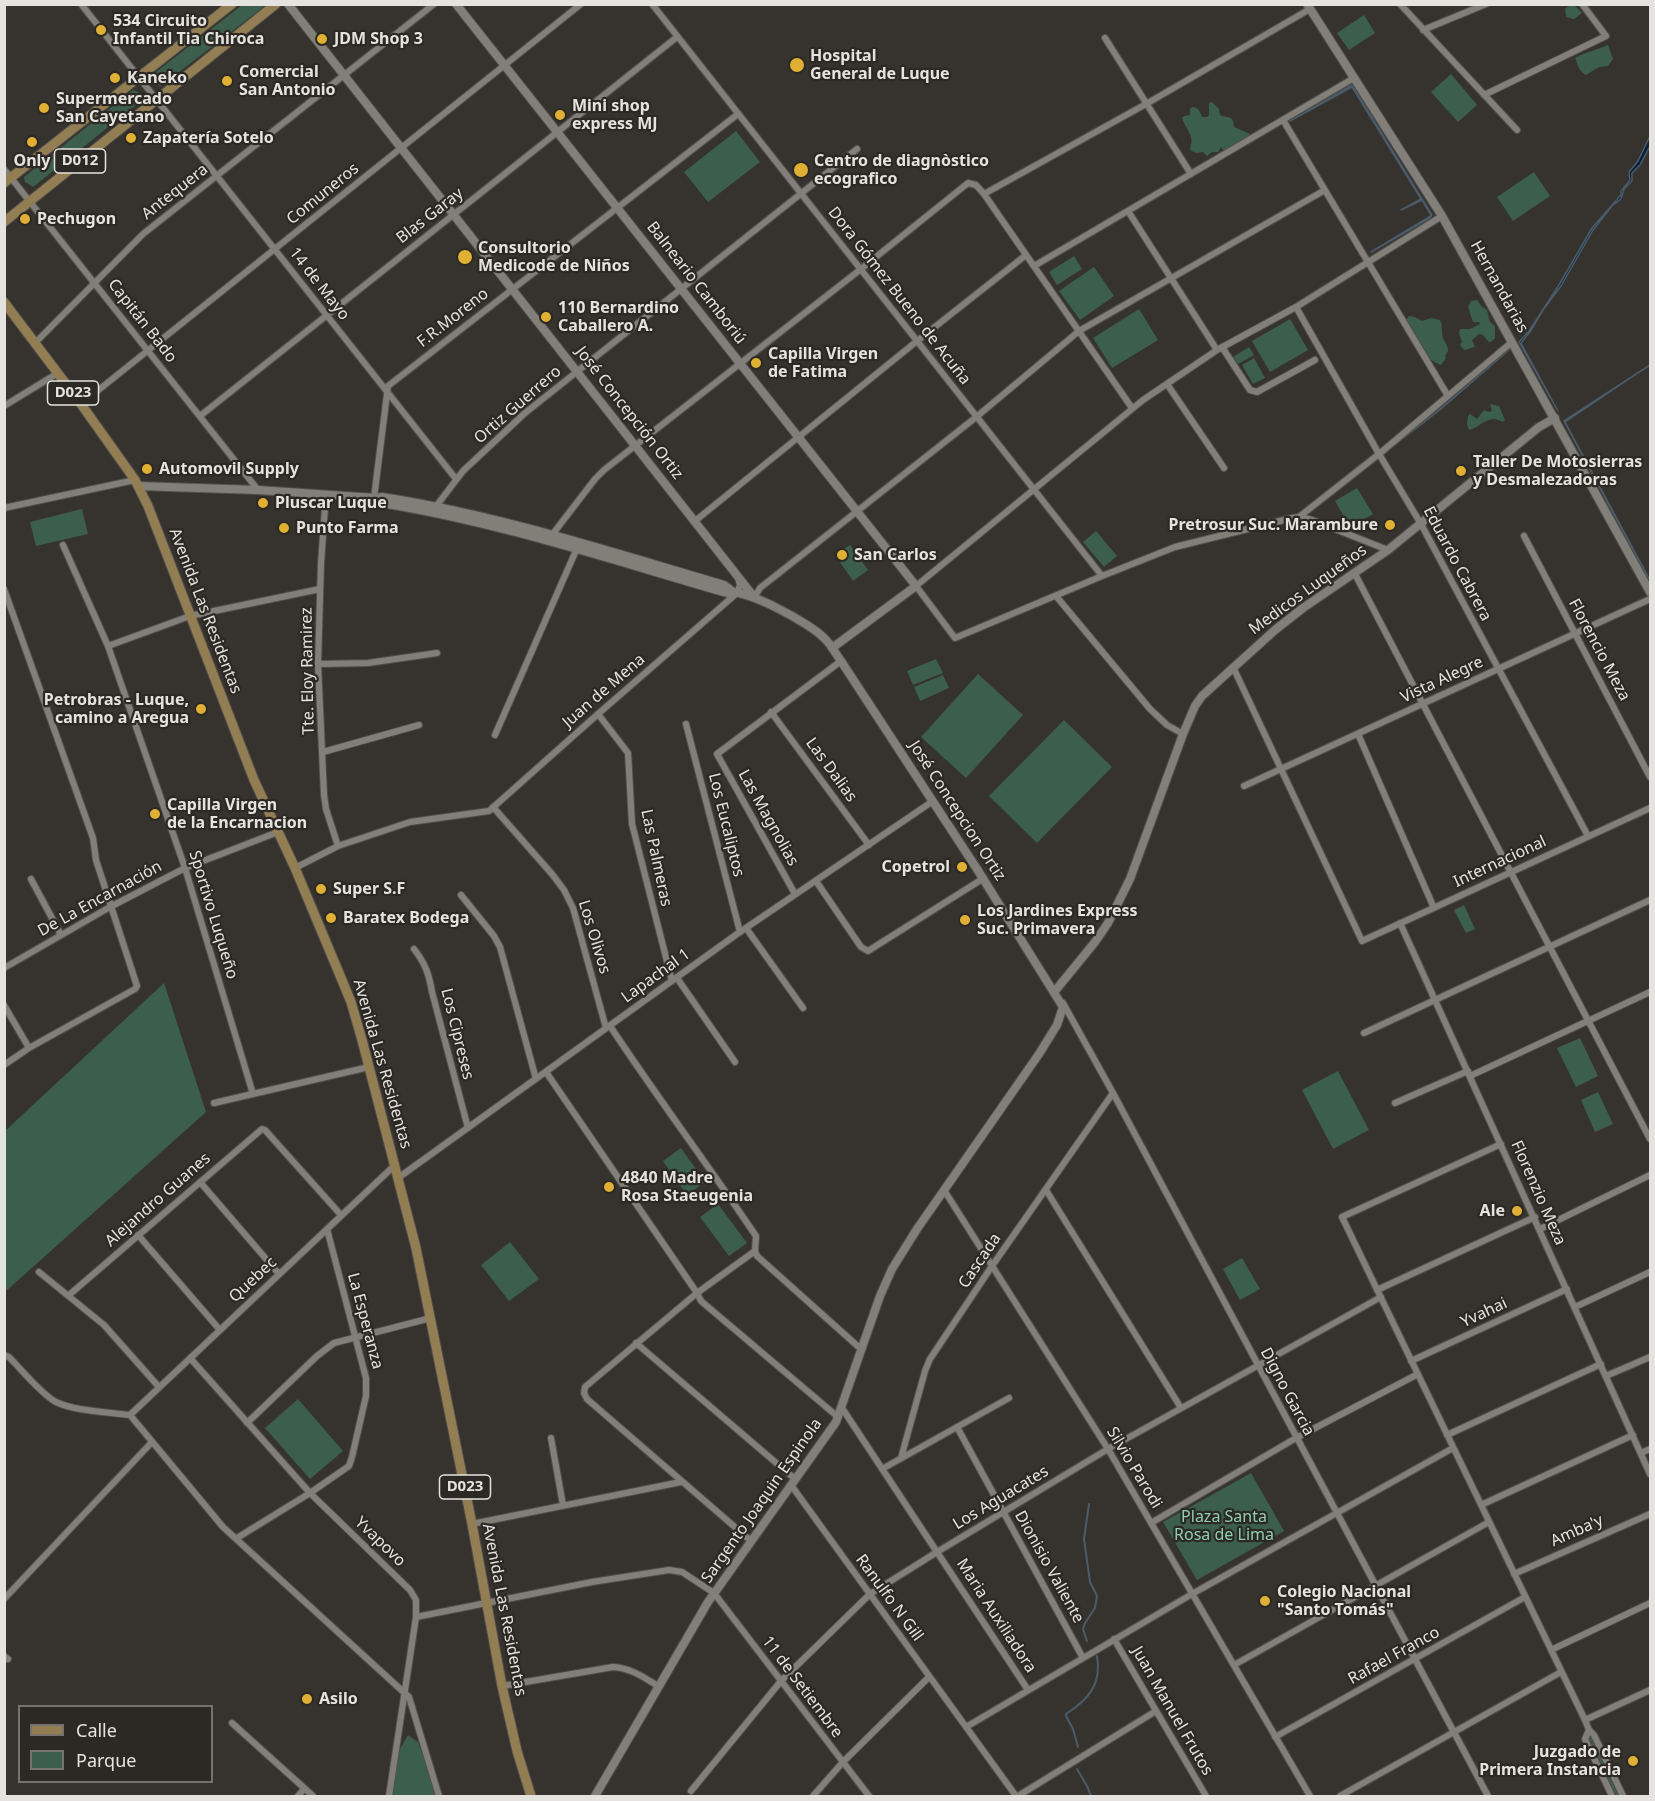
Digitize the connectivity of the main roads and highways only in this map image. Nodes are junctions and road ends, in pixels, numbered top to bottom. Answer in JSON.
{"nodes":[{"id":1,"x":232,"y":4,"type":"edge"},
{"id":2,"x":276,"y":4,"type":"edge"},
{"id":3,"x":7,"y":176,"type":"edge"},
{"id":4,"x":4,"y":222,"type":"edge"},
{"id":5,"x":4,"y":302,"type":"edge"},
{"id":6,"x":531,"y":1797,"type":"edge"}],
"edges":[{"from":1,"to":3,"type":"main road","number":"D012"},
{"from":2,"to":4,"type":"main road","number":"D012"},
{"from":5,"to":6,"type":"main road","name":"Avenida Las Residentas","number":"D023"}]}
